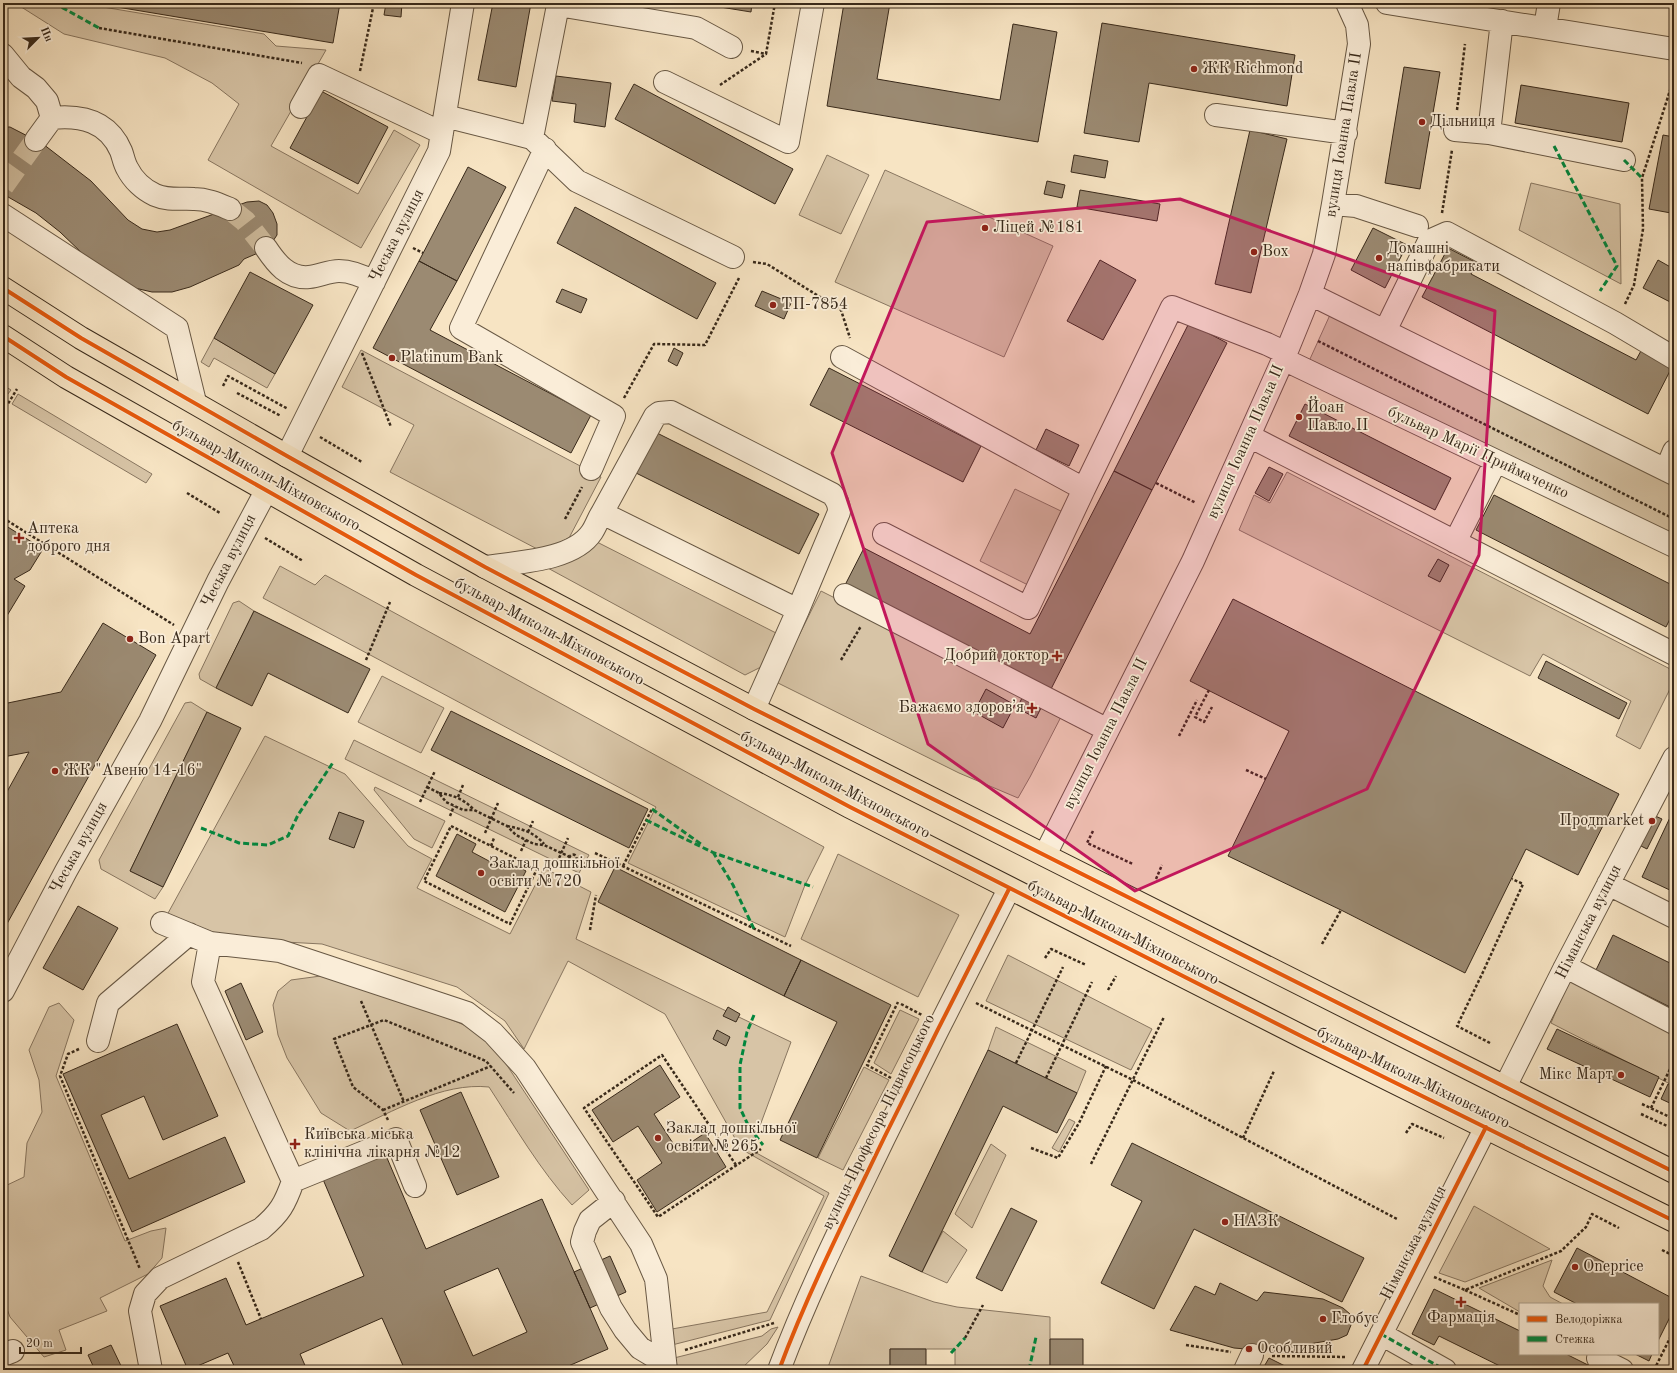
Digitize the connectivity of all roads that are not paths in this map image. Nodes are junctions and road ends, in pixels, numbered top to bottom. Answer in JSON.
{"nodes":[{"id":1,"x":463,"y":3,"type":"edge"},
{"id":2,"x":813,"y":3,"type":"edge"},
{"id":3,"x":1347,"y":3,"type":"edge"},
{"id":4,"x":1387,"y":3,"type":"edge"},
{"id":5,"x":1549,"y":3,"type":"edge"},
{"id":6,"x":1502,"y":21,"type":"junction"},
{"id":7,"x":1545,"y":28,"type":"junction"},
{"id":8,"x":731,"y":47,"type":"road end"},
{"id":9,"x":1674,"y":49,"type":"edge"},
{"id":10,"x":3,"y":55,"type":"edge"},
{"id":11,"x":665,"y":82,"type":"dead end"},
{"id":12,"x":301,"y":107,"type":"dead end"},
{"id":13,"x":1216,"y":115,"type":"dead end"},
{"id":14,"x":52,"y":118,"type":"junction"},
{"id":15,"x":444,"y":125,"type":"junction"},
{"id":16,"x":1346,"y":133,"type":"junction"},
{"id":17,"x":1489,"y":133,"type":"junction"},
{"id":18,"x":1453,"y":139,"type":"road end"},
{"id":19,"x":36,"y":140,"type":"tunnel mouth"},
{"id":20,"x":539,"y":143,"type":"junction"},
{"id":21,"x":1624,"y":160,"type":"dead end"},
{"id":22,"x":1334,"y":204,"type":"junction"},
{"id":23,"x":230,"y":209,"type":"tunnel mouth"},
{"id":24,"x":3,"y":215,"type":"edge"},
{"id":25,"x":1417,"y":226,"type":"dead end"},
{"id":26,"x":266,"y":248,"type":"tunnel mouth"},
{"id":27,"x":740,"y":259,"type":"road end"},
{"id":28,"x":374,"y":282,"type":"junction"},
{"id":29,"x":3,"y":288,"type":"edge"},
{"id":30,"x":1310,"y":294,"type":"junction"},
{"id":31,"x":1385,"y":331,"type":"junction"},
{"id":32,"x":3,"y":336,"type":"edge"},
{"id":33,"x":1285,"y":356,"type":"junction"},
{"id":34,"x":1674,"y":358,"type":"edge"},
{"id":35,"x":850,"y":362,"type":"road end"},
{"id":36,"x":195,"y":402,"type":"junction"},
{"id":37,"x":1249,"y":436,"type":"junction"},
{"id":38,"x":286,"y":456,"type":"junction"},
{"id":39,"x":1496,"y":461,"type":"junction"},
{"id":40,"x":1671,"y":465,"type":"edge"},
{"id":41,"x":592,"y":469,"type":"road end"},
{"id":42,"x":1084,"y":488,"type":"junction"},
{"id":43,"x":266,"y":491,"type":"junction"},
{"id":44,"x":602,"y":513,"type":"junction"},
{"id":45,"x":884,"y":534,"type":"dead end"},
{"id":46,"x":1455,"y":542,"type":"junction"},
{"id":47,"x":1674,"y":546,"type":"edge"},
{"id":48,"x":486,"y":567,"type":"junction"},
{"id":49,"x":845,"y":595,"type":"dead end"},
{"id":50,"x":798,"y":610,"type":"junction"},
{"id":51,"x":1674,"y":654,"type":"edge"},
{"id":52,"x":754,"y":709,"type":"junction"},
{"id":53,"x":1108,"y":730,"type":"junction"},
{"id":54,"x":1674,"y":758,"type":"edge"},
{"id":55,"x":1045,"y":855,"type":"junction"},
{"id":56,"x":1608,"y":884,"type":"junction"},
{"id":57,"x":1009,"y":889,"type":"junction"},
{"id":58,"x":1674,"y":917,"type":"edge"},
{"id":59,"x":162,"y":923,"type":"dead end"},
{"id":60,"x":189,"y":934,"type":"junction"},
{"id":61,"x":210,"y":943,"type":"junction"},
{"id":62,"x":1564,"y":968,"type":"junction"},
{"id":63,"x":3,"y":991,"type":"edge"},
{"id":64,"x":1674,"y":1022,"type":"edge"},
{"id":65,"x":98,"y":1040,"type":"road end"},
{"id":66,"x":1506,"y":1087,"type":"junction"},
{"id":67,"x":1486,"y":1127,"type":"junction"},
{"id":68,"x":1674,"y":1172,"type":"edge"},
{"id":69,"x":293,"y":1181,"type":"junction"},
{"id":70,"x":415,"y":1186,"type":"dead end"},
{"id":71,"x":614,"y":1201,"type":"junction"},
{"id":72,"x":1674,"y":1221,"type":"edge"},
{"id":73,"x":1381,"y":1334,"type":"junction"},
{"id":74,"x":1598,"y":1358,"type":"dead end"},
{"id":75,"x":1366,"y":1364,"type":"edge"},
{"id":76,"x":666,"y":1367,"type":"edge"},
{"id":77,"x":151,"y":1370,"type":"edge"},
{"id":78,"x":779,"y":1370,"type":"edge"},
{"id":79,"x":1445,"y":1370,"type":"edge"},
{"id":80,"x":1622,"y":1370,"type":"edge"}],
"edges":[{"from":1,"to":15,"type":"street","name":"Чеська вулиця"},
{"from":2,"to":11,"type":"street"},
{"from":3,"to":16,"type":"street","name":"вулиця Іоанна Павла II"},
{"from":4,"to":6,"type":"street"},
{"from":5,"to":7,"type":"street"},
{"from":6,"to":7,"type":"street"},
{"from":6,"to":17,"type":"street"},
{"from":7,"to":9,"type":"street"},
{"from":8,"to":20,"type":"street"},
{"from":10,"to":14,"type":"street"},
{"from":12,"to":15,"type":"street"},
{"from":13,"to":16,"type":"street"},
{"from":14,"to":19,"type":"street"},
{"from":14,"to":23,"type":"street"},
{"from":15,"to":20,"type":"street"},
{"from":15,"to":28,"type":"street","name":"Чеська вулиця"},
{"from":16,"to":22,"type":"street","name":"вулиця Іоанна Павла II"},
{"from":17,"to":18,"type":"street"},
{"from":17,"to":21,"type":"street"},
{"from":20,"to":27,"type":"street"},
{"from":20,"to":41,"type":"street"},
{"from":22,"to":25,"type":"street"},
{"from":22,"to":30,"type":"street","name":"вулиця Іоанна Павла II"},
{"from":24,"to":36,"type":"street"},
{"from":26,"to":28,"type":"street"},
{"from":28,"to":38,"type":"street","name":"Чеська вулиця"},
{"from":29,"to":36,"type":"highway","name":"бульвар Миколи Міхновського"},
{"from":30,"to":31,"type":"street"},
{"from":30,"to":33,"type":"street","name":"вулиця Іоанна Павла II"},
{"from":31,"to":34,"type":"street"},
{"from":31,"to":40,"type":"street"},
{"from":32,"to":43,"type":"highway","name":"бульвар Миколи Міхновського"},
{"from":33,"to":37,"type":"street","name":"вулиця Іоанна Павла II"},
{"from":33,"to":39,"type":"street","name":"бульвар Марії Приймаченко"},
{"from":33,"to":42,"type":"street","name":"бульвар Марії Приймаченко"},
{"from":35,"to":42,"type":"street"},
{"from":36,"to":38,"type":"highway","name":"бульвар Миколи Міхновського"},
{"from":37,"to":46,"type":"street"},
{"from":37,"to":53,"type":"street","name":"вулиця Іоанна Павла II"},
{"from":38,"to":48,"type":"highway","name":"бульвар Миколи Міхновського"},
{"from":39,"to":46,"type":"street"},
{"from":39,"to":47,"type":"street","name":"бульвар Марії Приймаченко"},
{"from":42,"to":45,"type":"street"},
{"from":43,"to":57,"type":"highway","name":"бульвар Миколи Міхновського"},
{"from":43,"to":63,"type":"street","name":"Чеська вулиця"},
{"from":44,"to":48,"type":"street"},
{"from":44,"to":50,"type":"street"},
{"from":44,"to":50,"type":"street"},
{"from":46,"to":51,"type":"street"},
{"from":48,"to":52,"type":"highway","name":"бульвар Миколи Міхновського"},
{"from":49,"to":53,"type":"street"},
{"from":50,"to":52,"type":"street"},
{"from":52,"to":55,"type":"highway","name":"бульвар Миколи Міхновського"},
{"from":53,"to":55,"type":"street","name":"вулиця Іоанна Павла II"},
{"from":54,"to":56,"type":"street","name":"Німанська вулиця"},
{"from":55,"to":66,"type":"highway","name":"бульвар Миколи Міхновського"},
{"from":56,"to":58,"type":"street"},
{"from":56,"to":62,"type":"street","name":"Німанська вулиця"},
{"from":57,"to":67,"type":"highway","name":"бульвар Миколи Міхновського"},
{"from":57,"to":78,"type":"street","name":"вулиця Професора Підвисоцького"},
{"from":59,"to":60,"type":"street"},
{"from":60,"to":61,"type":"street"},
{"from":60,"to":65,"type":"street"},
{"from":61,"to":69,"type":"street"},
{"from":61,"to":71,"type":"street"},
{"from":62,"to":64,"type":"street"},
{"from":62,"to":66,"type":"street","name":"Німанська вулиця"},
{"from":66,"to":68,"type":"highway","name":"бульвар Миколи Міхновського"},
{"from":67,"to":72,"type":"highway","name":"бульвар Миколи Міхновського"},
{"from":67,"to":73,"type":"street","name":"Німанська вулиця"},
{"from":69,"to":70,"type":"street"},
{"from":69,"to":77,"type":"street"},
{"from":71,"to":76,"type":"street"},
{"from":71,"to":76,"type":"street"},
{"from":73,"to":75,"type":"street","name":"Німанська вулиця"},
{"from":73,"to":79,"type":"street"},
{"from":74,"to":80,"type":"street"}]}
